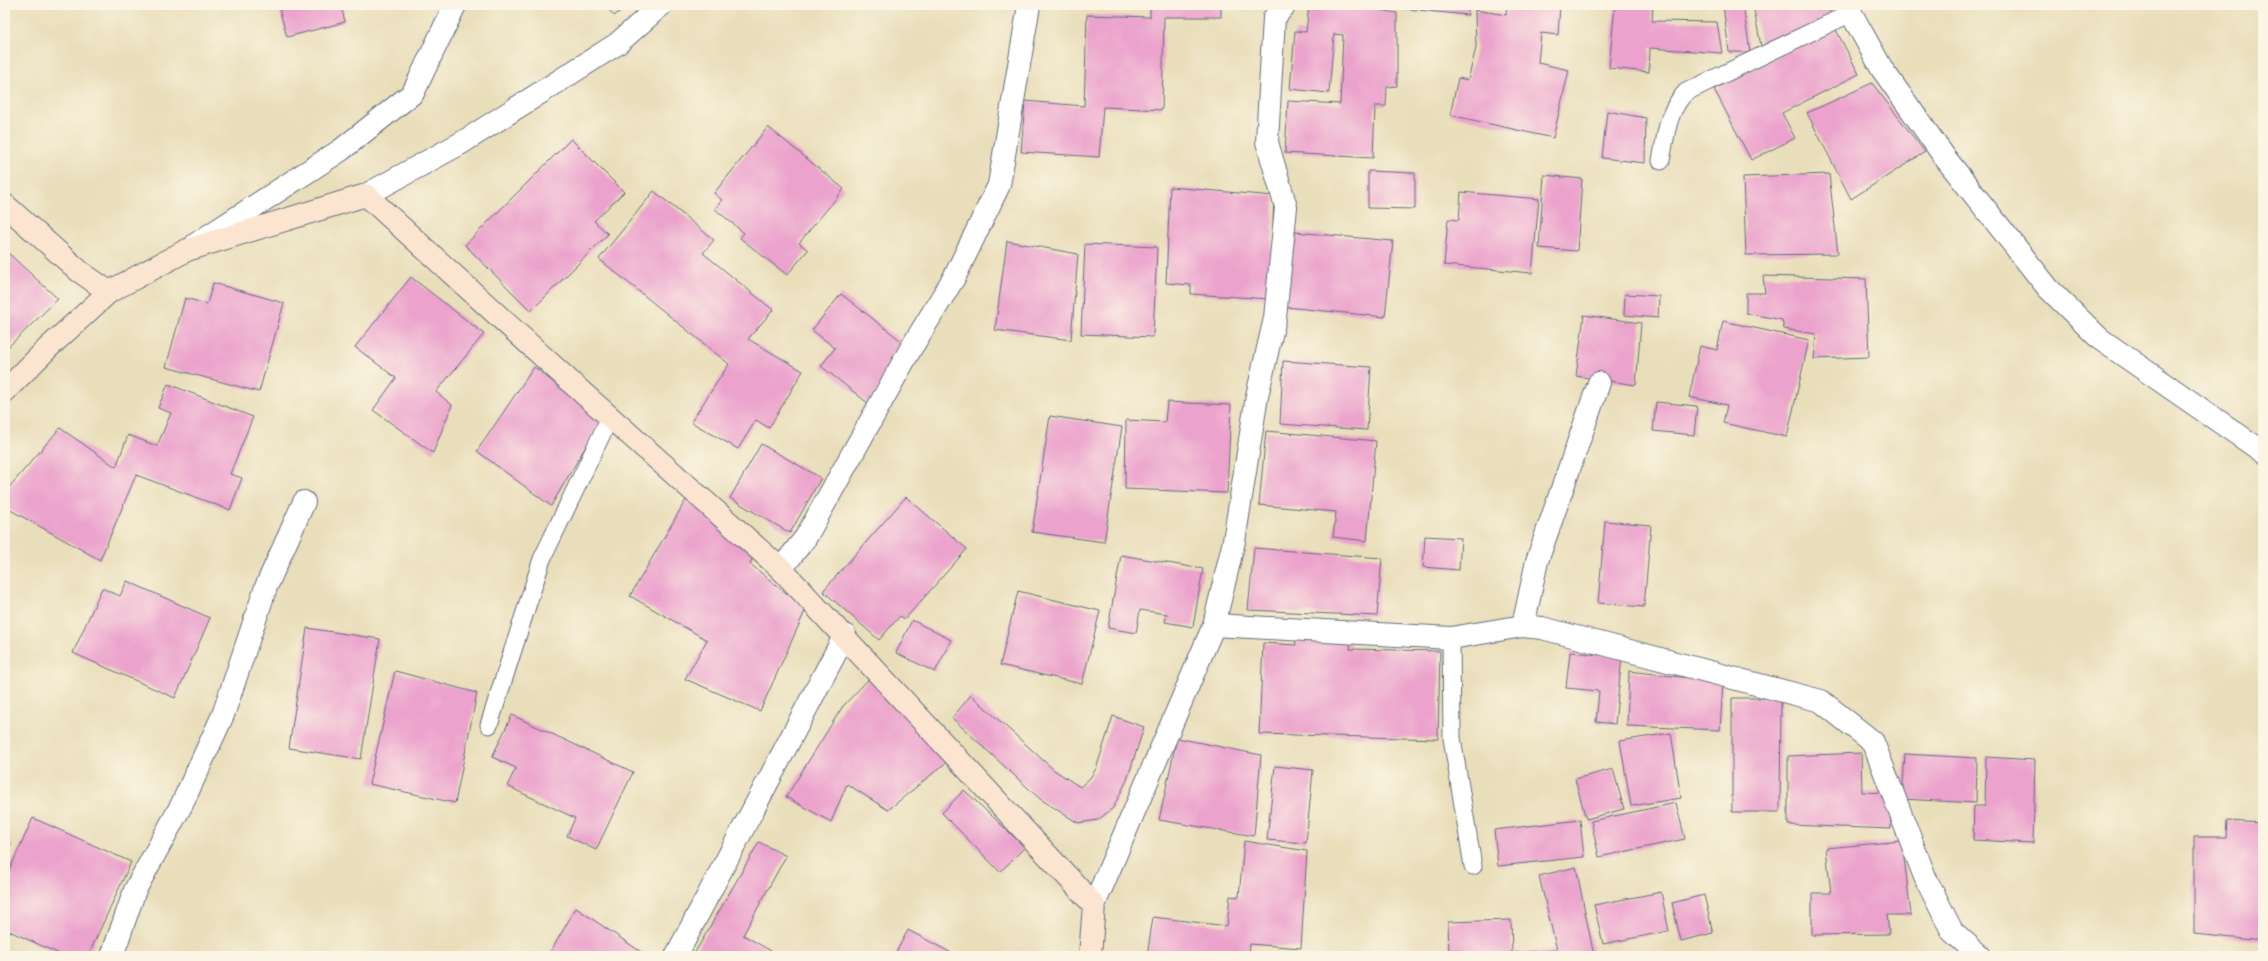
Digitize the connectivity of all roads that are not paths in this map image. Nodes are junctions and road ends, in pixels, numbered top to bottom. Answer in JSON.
{"nodes":[{"id":1,"x":455,"y":5,"type":"edge"},
{"id":2,"x":661,"y":5,"type":"edge"},
{"id":3,"x":1029,"y":5,"type":"edge"},
{"id":4,"x":1285,"y":5,"type":"edge"},
{"id":5,"x":1850,"y":9,"type":"edge"},
{"id":6,"x":1661,"y":161,"type":"dead end"},
{"id":7,"x":366,"y":196,"type":"junction"},
{"id":8,"x":5,"y":205,"type":"edge"},
{"id":9,"x":187,"y":250,"type":"junction"},
{"id":10,"x":109,"y":292,"type":"junction"},
{"id":11,"x":1599,"y":383,"type":"dead end"},
{"id":12,"x":5,"y":391,"type":"edge"},
{"id":13,"x":610,"y":417,"type":"junction"},
{"id":14,"x":2263,"y":452,"type":"edge"},
{"id":15,"x":304,"y":502,"type":"dead end"},
{"id":16,"x":781,"y":569,"type":"junction"},
{"id":17,"x":1214,"y":625,"type":"junction"},
{"id":18,"x":1522,"y":626,"type":"junction"},
{"id":19,"x":845,"y":635,"type":"junction"},
{"id":20,"x":1451,"y":638,"type":"junction"},
{"id":21,"x":489,"y":725,"type":"dead end"},
{"id":22,"x":1473,"y":866,"type":"dead end"},
{"id":23,"x":1094,"y":905,"type":"junction"},
{"id":24,"x":112,"y":956,"type":"edge"},
{"id":25,"x":676,"y":956,"type":"edge"},
{"id":26,"x":1090,"y":956,"type":"edge"},
{"id":27,"x":1980,"y":956,"type":"edge"}],
"edges":[{"from":1,"to":9,"type":"street"},
{"from":2,"to":7,"type":"street"},
{"from":3,"to":16,"type":"street"},
{"from":4,"to":17,"type":"street"},
{"from":5,"to":6,"type":"lane"},
{"from":5,"to":14,"type":"street"},
{"from":7,"to":9,"type":"street"},
{"from":7,"to":13,"type":"street"},
{"from":8,"to":10,"type":"street"},
{"from":9,"to":10,"type":"street"},
{"from":10,"to":12,"type":"street"},
{"from":11,"to":18,"type":"street"},
{"from":13,"to":16,"type":"street"},
{"from":13,"to":21,"type":"lane"},
{"from":15,"to":24,"type":"street"},
{"from":16,"to":19,"type":"street"},
{"from":17,"to":20,"type":"street"},
{"from":17,"to":23,"type":"street"},
{"from":18,"to":20,"type":"street"},
{"from":18,"to":27,"type":"street"},
{"from":19,"to":23,"type":"street"},
{"from":19,"to":25,"type":"street"},
{"from":20,"to":22,"type":"lane"},
{"from":23,"to":26,"type":"street"}]}
